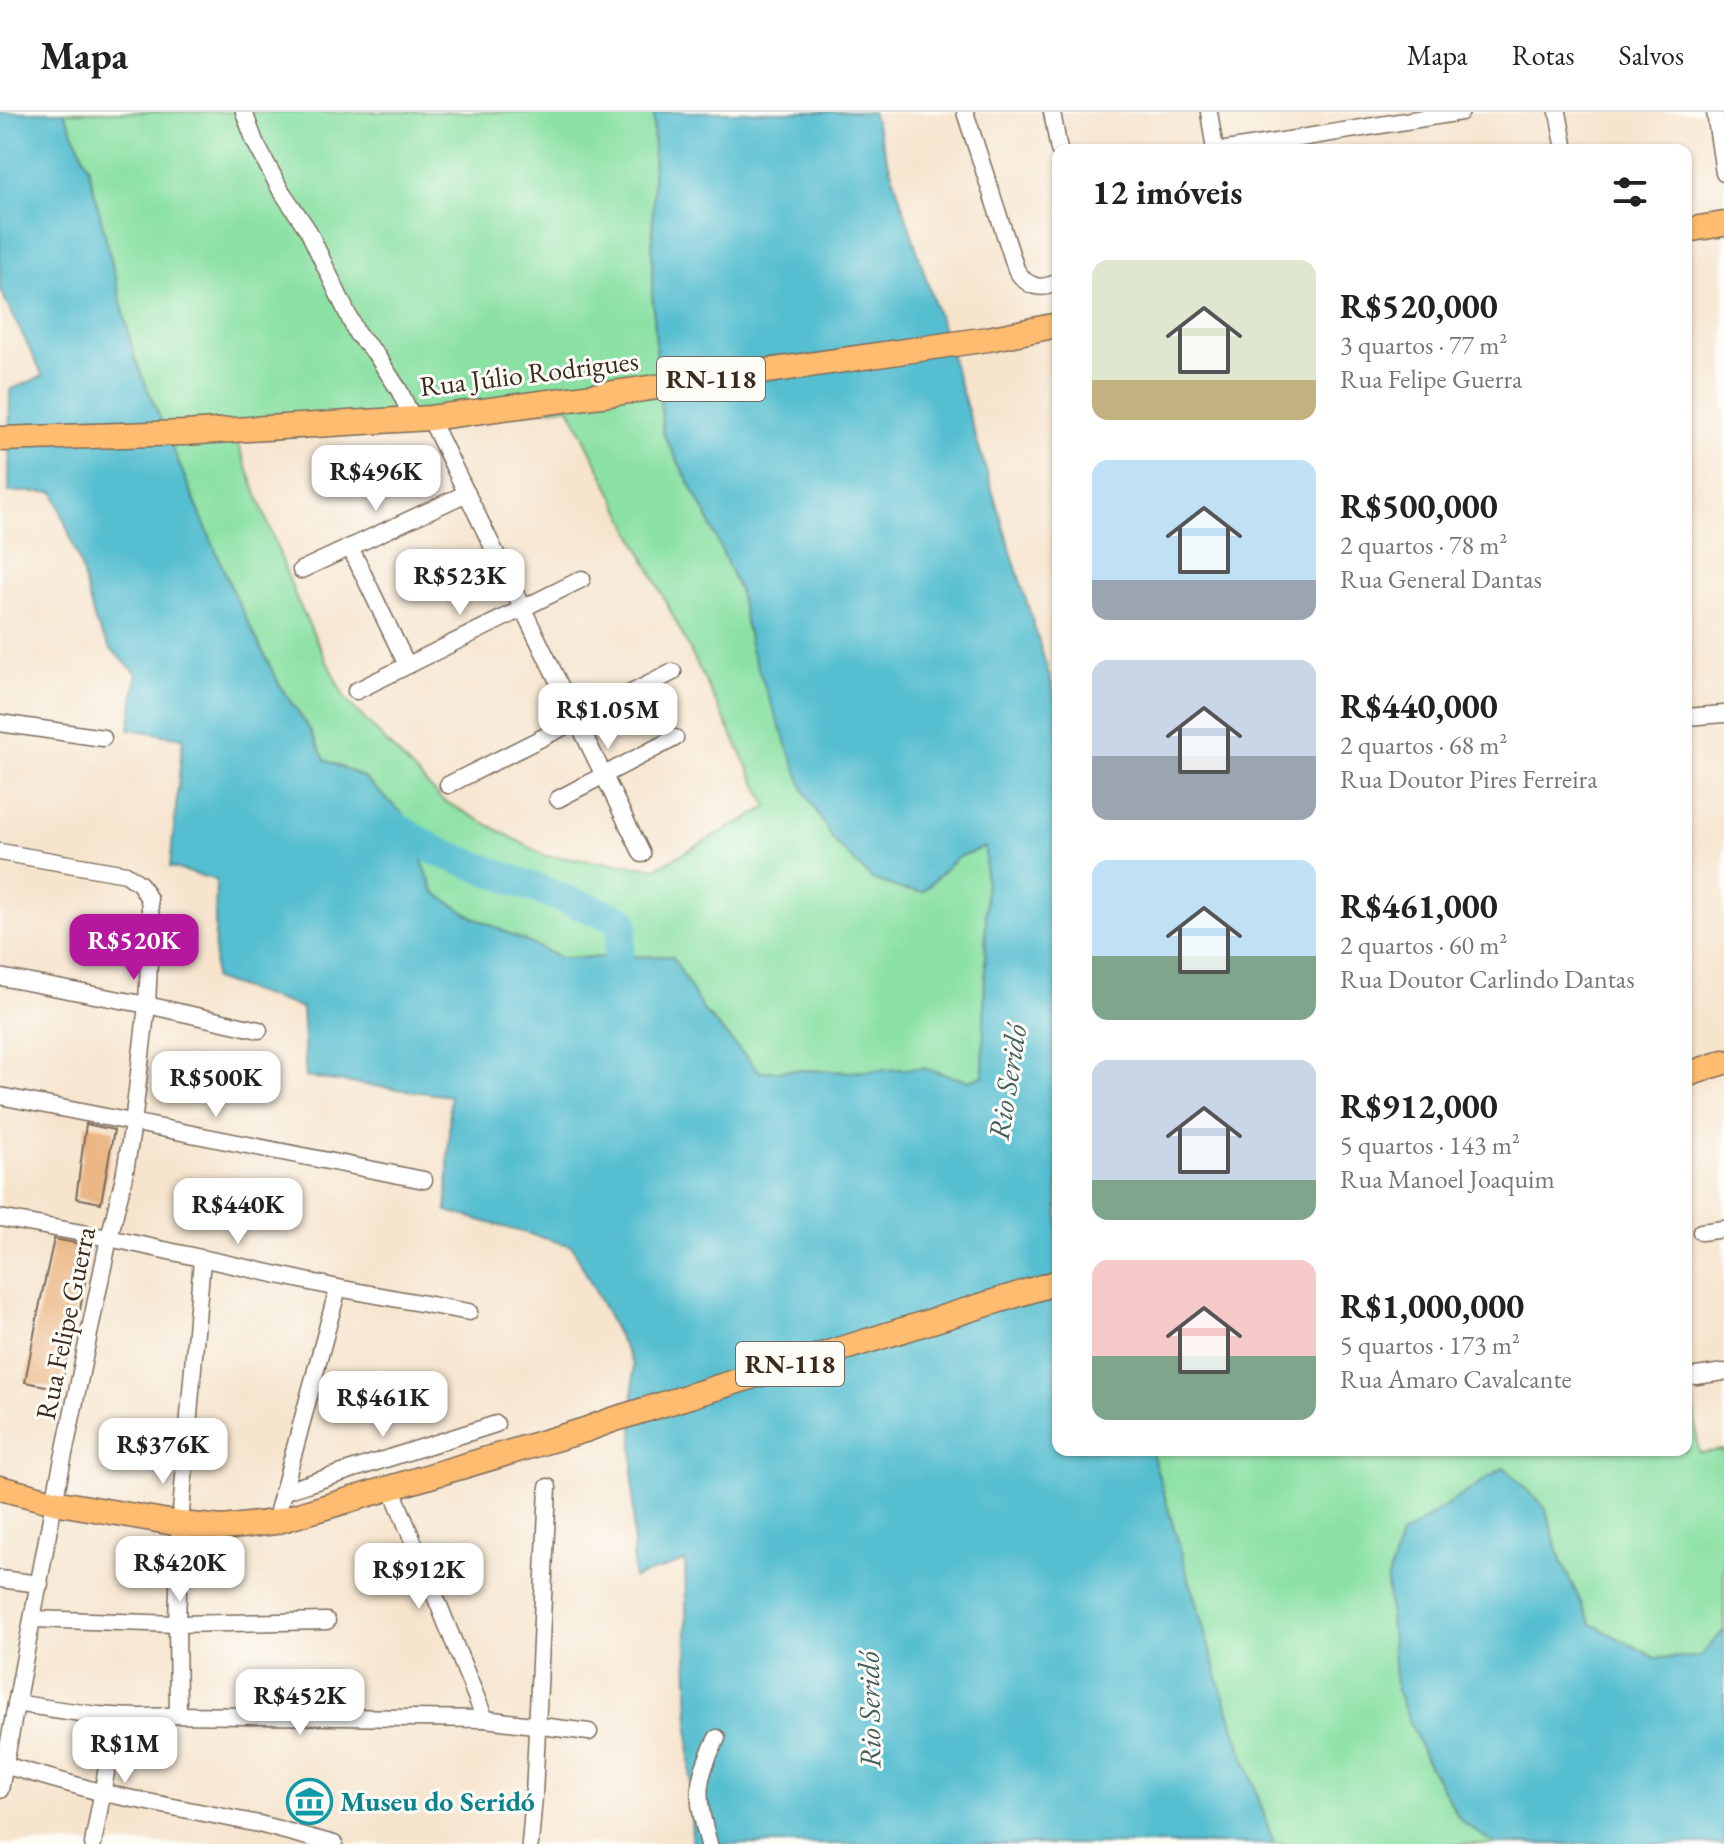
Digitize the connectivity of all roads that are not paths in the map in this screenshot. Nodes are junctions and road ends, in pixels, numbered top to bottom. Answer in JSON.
{"nodes":[{"id":1,"x":244,"y":112,"type":"edge"},
{"id":2,"x":965,"y":112,"type":"edge"},
{"id":3,"x":1052,"y":112,"type":"edge"},
{"id":4,"x":1209,"y":112,"type":"edge"},
{"id":5,"x":1461,"y":112,"type":"edge"},
{"id":6,"x":1558,"y":112,"type":"edge"},
{"id":7,"x":1715,"y":112,"type":"edge"},
{"id":8,"x":1058,"y":144,"type":"edge"},
{"id":9,"x":1214,"y":144,"type":"edge"},
{"id":10,"x":1283,"y":144,"type":"edge"},
{"id":11,"x":1564,"y":144,"type":"edge"},
{"id":12,"x":1724,"y":173,"type":"edge"},
{"id":13,"x":1724,"y":224,"type":"edge"},
{"id":14,"x":1692,"y":229,"type":"edge"},
{"id":15,"x":1052,"y":285,"type":"edge"},
{"id":16,"x":1052,"y":326,"type":"edge"},
{"id":17,"x":422,"y":418,"type":"junction"},
{"id":18,"x":1,"y":439,"type":"edge"},
{"id":19,"x":467,"y":493,"type":"junction"},
{"id":20,"x":350,"y":547,"type":"junction"},
{"id":21,"x":301,"y":570,"type":"dead end"},
{"id":22,"x":582,"y":579,"type":"dead end"},
{"id":23,"x":523,"y":608,"type":"junction"},
{"id":24,"x":407,"y":665,"type":"junction"},
{"id":25,"x":673,"y":672,"type":"dead end"},
{"id":26,"x":356,"y":691,"type":"dead end"},
{"id":27,"x":1724,"y":714,"type":"edge"},
{"id":28,"x":1692,"y":717,"type":"edge"},
{"id":29,"x":578,"y":719,"type":"junction"},
{"id":30,"x":0,"y":723,"type":"edge"},
{"id":31,"x":103,"y":738,"type":"dead end"},
{"id":32,"x":675,"y":738,"type":"dead end"},
{"id":33,"x":605,"y":775,"type":"junction"},
{"id":34,"x":448,"y":785,"type":"dead end"},
{"id":35,"x":558,"y":799,"type":"dead end"},
{"id":36,"x":0,"y":852,"type":"edge"},
{"id":37,"x":642,"y":854,"type":"dead end"},
{"id":38,"x":0,"y":977,"type":"edge"},
{"id":39,"x":147,"y":1005,"type":"junction"},
{"id":40,"x":259,"y":1030,"type":"dead end"},
{"id":41,"x":1724,"y":1062,"type":"edge"},
{"id":42,"x":1692,"y":1073,"type":"edge"},
{"id":43,"x":0,"y":1096,"type":"edge"},
{"id":44,"x":133,"y":1124,"type":"junction"},
{"id":45,"x":424,"y":1180,"type":"dead end"},
{"id":46,"x":2,"y":1218,"type":"edge"},
{"id":47,"x":1724,"y":1229,"type":"edge"},
{"id":48,"x":1701,"y":1232,"type":"dead end"},
{"id":49,"x":0,"y":1236,"type":"edge"},
{"id":50,"x":109,"y":1238,"type":"junction"},
{"id":51,"x":202,"y":1259,"type":"junction"},
{"id":52,"x":1052,"y":1284,"type":"edge"},
{"id":53,"x":338,"y":1288,"type":"junction"},
{"id":54,"x":469,"y":1312,"type":"dead end"},
{"id":55,"x":1724,"y":1372,"type":"edge"},
{"id":56,"x":1696,"y":1376,"type":"dead end"},
{"id":57,"x":496,"y":1424,"type":"dead end"},
{"id":58,"x":391,"y":1487,"type":"junction"},
{"id":59,"x":548,"y":1487,"type":"dead end"},
{"id":60,"x":0,"y":1488,"type":"edge"},
{"id":61,"x":282,"y":1492,"type":"junction"},
{"id":62,"x":54,"y":1502,"type":"junction"},
{"id":63,"x":275,"y":1522,"type":"junction"},
{"id":64,"x":180,"y":1524,"type":"junction"},
{"id":65,"x":0,"y":1579,"type":"edge"},
{"id":66,"x":40,"y":1584,"type":"junction"},
{"id":67,"x":33,"y":1619,"type":"junction"},
{"id":68,"x":327,"y":1621,"type":"dead end"},
{"id":69,"x":177,"y":1624,"type":"junction"},
{"id":70,"x":16,"y":1703,"type":"junction"},
{"id":71,"x":178,"y":1715,"type":"junction"},
{"id":72,"x":116,"y":1718,"type":"junction"},
{"id":73,"x":485,"y":1719,"type":"junction"},
{"id":74,"x":6,"y":1720,"type":"edge"},
{"id":75,"x":537,"y":1727,"type":"junction"},
{"id":76,"x":589,"y":1732,"type":"dead end"},
{"id":77,"x":717,"y":1738,"type":"dead end"},
{"id":78,"x":2,"y":1764,"type":"edge"},
{"id":79,"x":0,"y":1790,"type":"edge"},
{"id":80,"x":103,"y":1793,"type":"junction"},
{"id":81,"x":93,"y":1844,"type":"edge"},
{"id":82,"x":334,"y":1844,"type":"edge"},
{"id":83,"x":530,"y":1844,"type":"edge"},
{"id":84,"x":709,"y":1844,"type":"edge"}],
"edges":[{"from":1,"to":17,"type":"street"},
{"from":2,"to":15,"type":"street"},
{"from":3,"to":8,"type":"street"},
{"from":4,"to":9,"type":"street"},
{"from":5,"to":10,"type":"street"},
{"from":6,"to":11,"type":"street"},
{"from":7,"to":12,"type":"street"},
{"from":13,"to":14,"type":"main road"},
{"from":16,"to":17,"type":"main road","name":"Rua Júlio Rodrigues","number":"RN-118"},
{"from":17,"to":18,"type":"main road","name":"Rua Júlio Rodrigues","number":"RN-118"},
{"from":17,"to":19,"type":"street"},
{"from":19,"to":20,"type":"street"},
{"from":19,"to":23,"type":"street"},
{"from":20,"to":21,"type":"street"},
{"from":20,"to":24,"type":"street"},
{"from":22,"to":23,"type":"street"},
{"from":23,"to":24,"type":"street"},
{"from":23,"to":29,"type":"street"},
{"from":24,"to":26,"type":"street"},
{"from":25,"to":29,"type":"street"},
{"from":27,"to":28,"type":"street"},
{"from":29,"to":33,"type":"street"},
{"from":29,"to":34,"type":"street"},
{"from":30,"to":31,"type":"street"},
{"from":32,"to":33,"type":"street"},
{"from":33,"to":35,"type":"street"},
{"from":33,"to":37,"type":"street"},
{"from":36,"to":39,"type":"street","name":"Rua Felipe Guerra"},
{"from":38,"to":39,"type":"street"},
{"from":39,"to":40,"type":"street"},
{"from":39,"to":44,"type":"street","name":"Rua Felipe Guerra"},
{"from":41,"to":42,"type":"main road"},
{"from":43,"to":44,"type":"street"},
{"from":44,"to":45,"type":"street"},
{"from":44,"to":50,"type":"street","name":"Rua Felipe Guerra"},
{"from":46,"to":49,"type":"street"},
{"from":46,"to":50,"type":"street"},
{"from":47,"to":48,"type":"street"},
{"from":50,"to":51,"type":"street"},
{"from":50,"to":62,"type":"street","name":"Rua Felipe Guerra"},
{"from":51,"to":53,"type":"street"},
{"from":51,"to":64,"type":"street"},
{"from":52,"to":58,"type":"main road","number":"RN-118"},
{"from":53,"to":54,"type":"street"},
{"from":53,"to":61,"type":"street"},
{"from":55,"to":56,"type":"street"},
{"from":57,"to":61,"type":"street"},
{"from":58,"to":63,"type":"main road","number":"RN-118"},
{"from":58,"to":73,"type":"street"},
{"from":59,"to":75,"type":"street"},
{"from":60,"to":62,"type":"main road","number":"RN-118"},
{"from":61,"to":63,"type":"street"},
{"from":62,"to":64,"type":"main road","number":"RN-118"},
{"from":62,"to":66,"type":"street","name":"Rua Felipe Guerra"},
{"from":63,"to":64,"type":"main road","number":"RN-118"},
{"from":64,"to":69,"type":"street"},
{"from":65,"to":66,"type":"street"},
{"from":66,"to":67,"type":"street","name":"Rua Felipe Guerra"},
{"from":67,"to":69,"type":"street"},
{"from":67,"to":70,"type":"street","name":"Rua Felipe Guerra"},
{"from":68,"to":69,"type":"street"},
{"from":69,"to":71,"type":"street"},
{"from":70,"to":72,"type":"street"},
{"from":70,"to":74,"type":"street","name":"Rua Felipe Guerra"},
{"from":71,"to":72,"type":"street"},
{"from":71,"to":73,"type":"street"},
{"from":72,"to":80,"type":"street"},
{"from":73,"to":75,"type":"street"},
{"from":74,"to":78,"type":"street","name":"Rua Felipe Guerra"},
{"from":75,"to":76,"type":"street"},
{"from":75,"to":83,"type":"street"},
{"from":77,"to":84,"type":"street"},
{"from":78,"to":79,"type":"street","name":"Rua Felipe Guerra"},
{"from":78,"to":80,"type":"street"},
{"from":80,"to":81,"type":"street"},
{"from":80,"to":82,"type":"street"}]}
